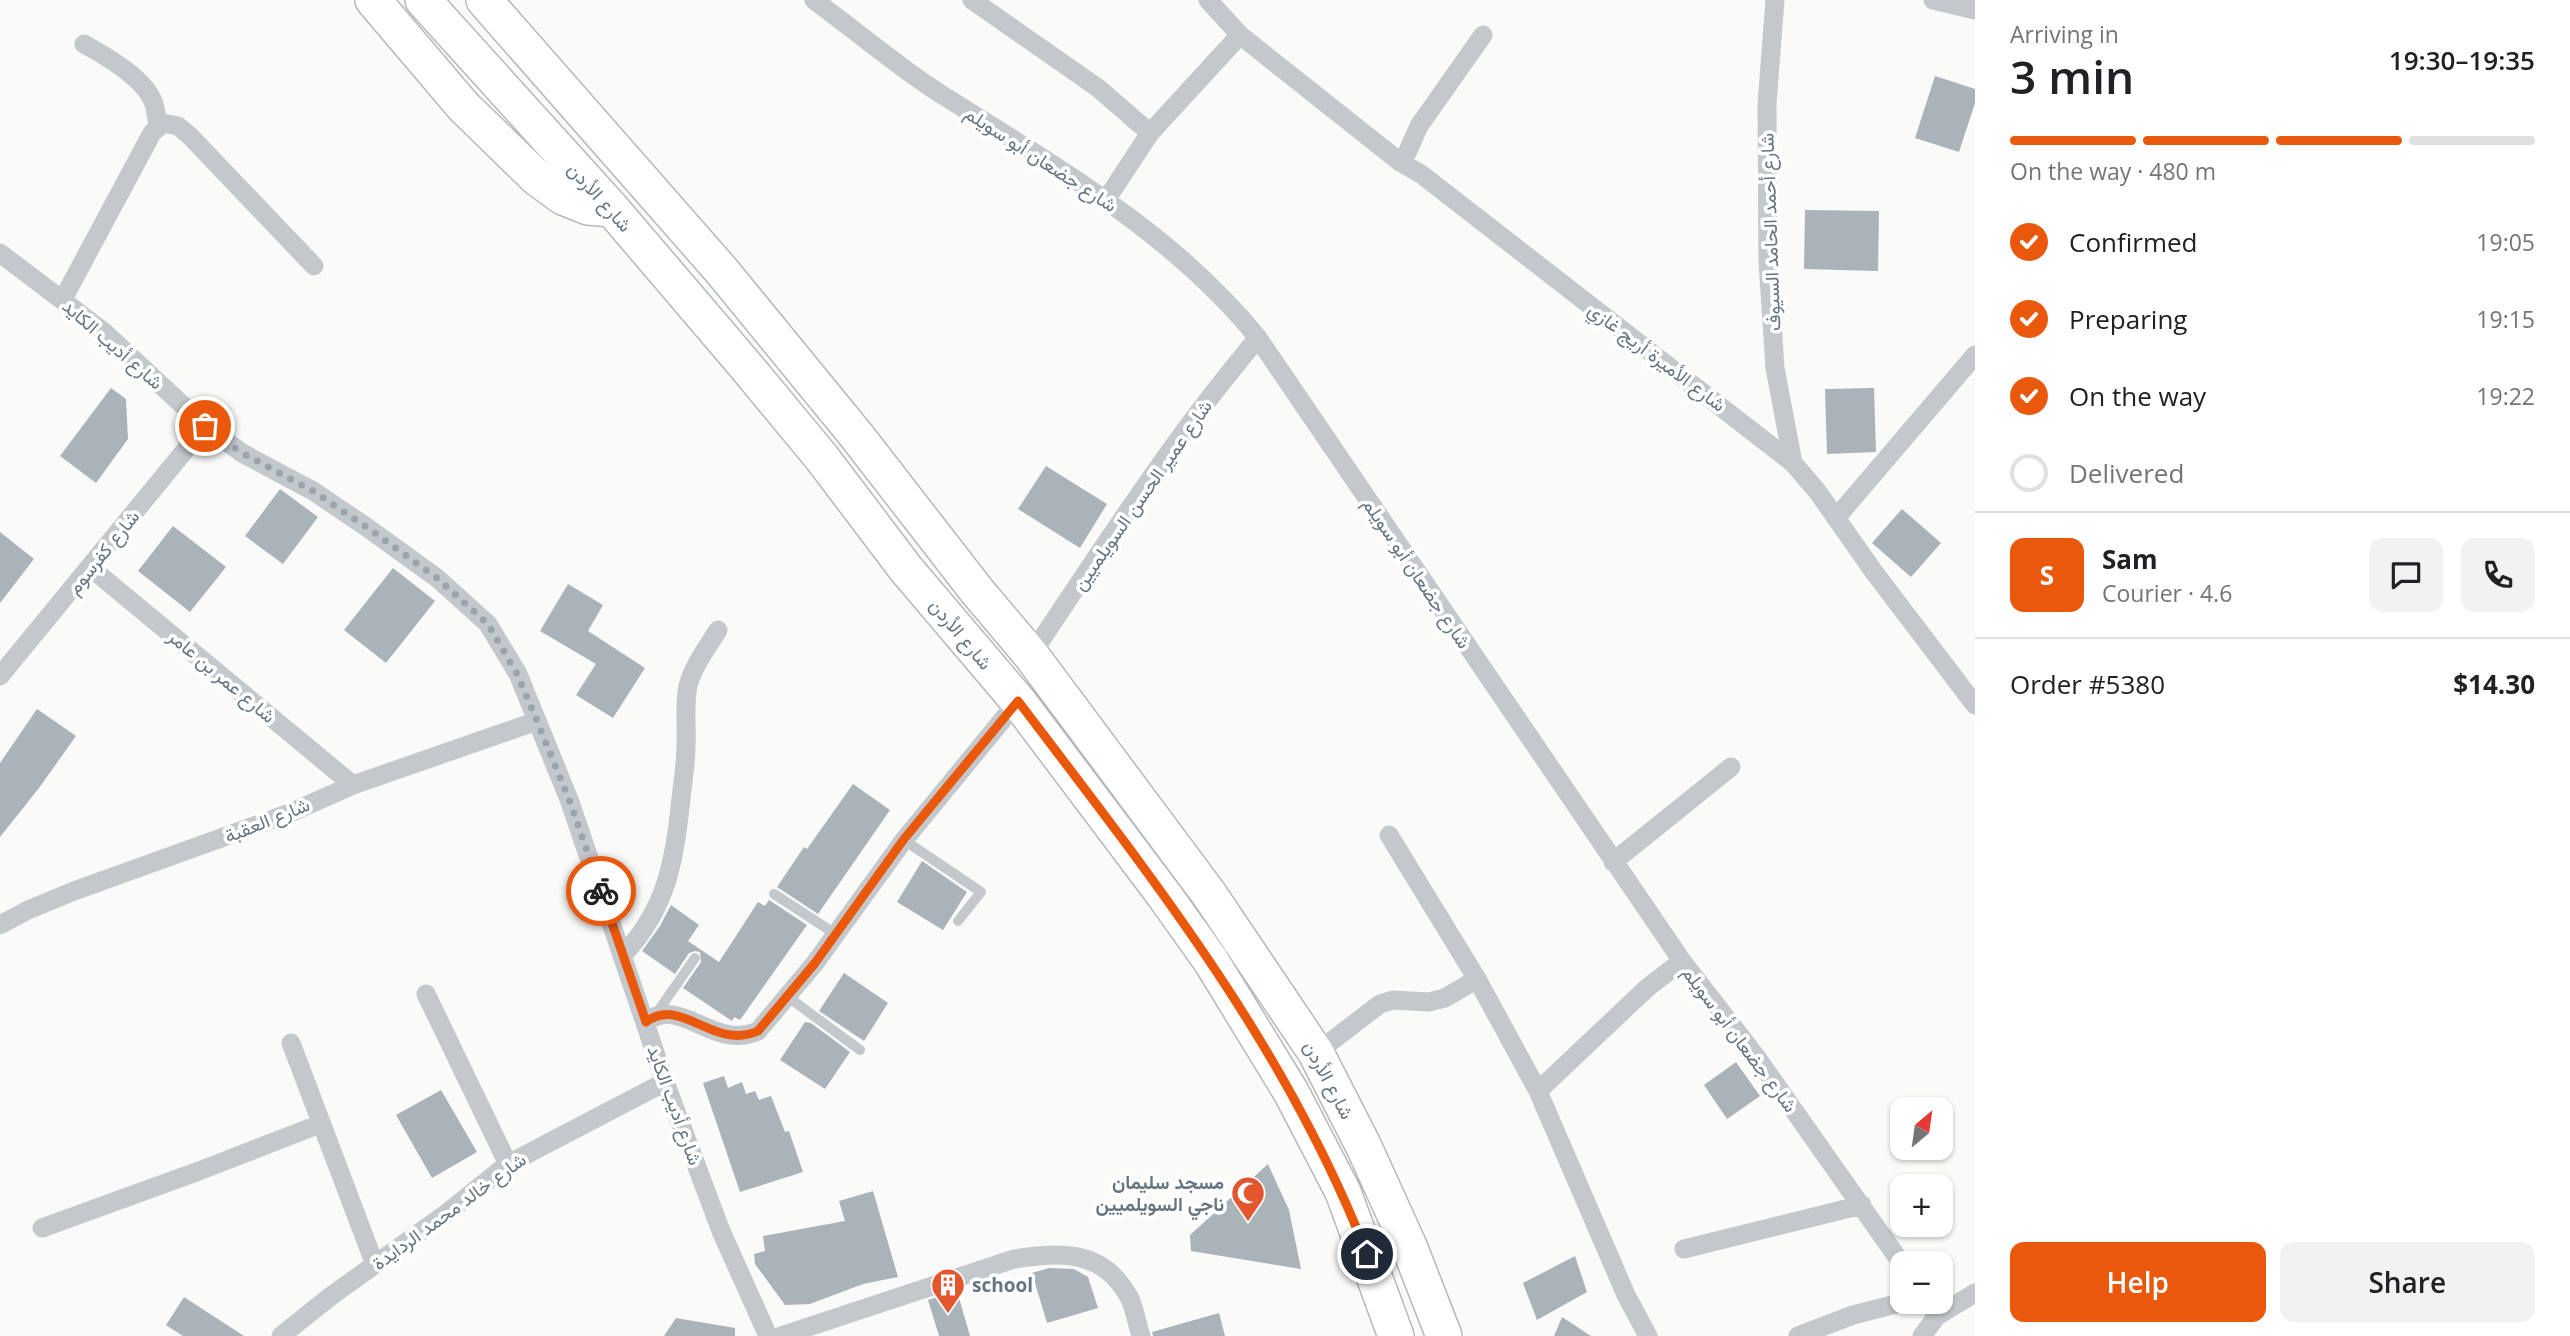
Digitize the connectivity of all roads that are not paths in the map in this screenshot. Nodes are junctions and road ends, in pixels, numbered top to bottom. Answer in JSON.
{"nodes":[{"id":1,"x":373,"y":0,"type":"edge"},
{"id":2,"x":423,"y":0,"type":"edge"},
{"id":3,"x":484,"y":0,"type":"edge"},
{"id":4,"x":513,"y":0,"type":"edge"},
{"id":5,"x":814,"y":0,"type":"edge"},
{"id":6,"x":972,"y":0,"type":"edge"},
{"id":7,"x":1208,"y":0,"type":"edge"},
{"id":8,"x":1775,"y":0,"type":"edge"},
{"id":9,"x":1933,"y":0,"type":"edge"},
{"id":10,"x":1975,"y":10,"type":"edge"},
{"id":11,"x":1240,"y":35,"type":"junction"},
{"id":12,"x":1483,"y":35,"type":"dead end"},
{"id":13,"x":84,"y":44,"type":"dead end"},
{"id":14,"x":158,"y":126,"type":"junction"},
{"id":15,"x":1150,"y":133,"type":"junction"},
{"id":16,"x":610,"y":144,"type":"junction"},
{"id":17,"x":1400,"y":163,"type":"junction"},
{"id":18,"x":1106,"y":200,"type":"junction"},
{"id":19,"x":612,"y":209,"type":"junction"},
{"id":20,"x":0,"y":253,"type":"edge"},
{"id":21,"x":314,"y":266,"type":"dead end"},
{"id":22,"x":63,"y":299,"type":"junction"},
{"id":23,"x":1258,"y":338,"type":"junction"},
{"id":24,"x":1975,"y":355,"type":"edge"},
{"id":25,"x":205,"y":426,"type":"junction"},
{"id":26,"x":1793,"y":463,"type":"junction"},
{"id":27,"x":1836,"y":518,"type":"junction"},
{"id":28,"x":91,"y":568,"type":"junction"},
{"id":29,"x":718,"y":630,"type":"dead end"},
{"id":30,"x":1031,"y":655,"type":"junction"},
{"id":31,"x":1,"y":674,"type":"edge"},
{"id":32,"x":1018,"y":701,"type":"junction"},
{"id":33,"x":1975,"y":705,"type":"edge"},
{"id":34,"x":537,"y":721,"type":"junction"},
{"id":35,"x":1731,"y":767,"type":"dead end"},
{"id":36,"x":353,"y":785,"type":"junction"},
{"id":37,"x":1390,"y":835,"type":"dead end"},
{"id":38,"x":904,"y":839,"type":"junction"},
{"id":39,"x":1613,"y":862,"type":"junction"},
{"id":40,"x":774,"y":894,"type":"dead end"},
{"id":41,"x":958,"y":921,"type":"dead end"},
{"id":42,"x":0,"y":925,"type":"edge"},
{"id":43,"x":834,"y":933,"type":"junction"},
{"id":44,"x":623,"y":955,"type":"junction"},
{"id":45,"x":695,"y":958,"type":"dead end"},
{"id":46,"x":1682,"y":961,"type":"junction"},
{"id":47,"x":1477,"y":979,"type":"junction"},
{"id":48,"x":426,"y":995,"type":"dead end"},
{"id":49,"x":788,"y":997,"type":"junction"},
{"id":50,"x":651,"y":1018,"type":"junction"},
{"id":51,"x":290,"y":1044,"type":"dead end"},
{"id":52,"x":860,"y":1051,"type":"dead end"},
{"id":53,"x":1316,"y":1053,"type":"junction"},
{"id":54,"x":665,"y":1082,"type":"junction"},
{"id":55,"x":1538,"y":1091,"type":"junction"},
{"id":56,"x":320,"y":1124,"type":"junction"},
{"id":57,"x":508,"y":1164,"type":"junction"},
{"id":58,"x":1862,"y":1205,"type":"junction"},
{"id":59,"x":42,"y":1228,"type":"dead end"},
{"id":60,"x":1684,"y":1249,"type":"dead end"},
{"id":61,"x":1893,"y":1251,"type":"edge"},
{"id":62,"x":375,"y":1265,"type":"junction"},
{"id":63,"x":1975,"y":1293,"type":"edge"},
{"id":64,"x":1953,"y":1301,"type":"edge"},
{"id":65,"x":1890,"y":1306,"type":"edge"},
{"id":66,"x":1931,"y":1314,"type":"edge"},
{"id":67,"x":281,"y":1336,"type":"edge"},
{"id":68,"x":768,"y":1336,"type":"edge"},
{"id":69,"x":781,"y":1336,"type":"edge"},
{"id":70,"x":1141,"y":1336,"type":"edge"},
{"id":71,"x":1396,"y":1336,"type":"edge"},
{"id":72,"x":1444,"y":1336,"type":"edge"},
{"id":73,"x":1648,"y":1336,"type":"edge"},
{"id":74,"x":1798,"y":1336,"type":"edge"},
{"id":75,"x":1922,"y":1336,"type":"edge"}],
"edges":[{"from":1,"to":19,"type":"highway"},
{"from":2,"to":19,"type":"highway","name":"شارع الأردن"},
{"from":3,"to":16,"type":"highway","name":"شارع الأردن"},
{"from":4,"to":16,"type":"highway"},
{"from":5,"to":18,"type":"street","name":"شارع جضعان أبو سويلم"},
{"from":6,"to":15,"type":"street"},
{"from":7,"to":11,"type":"street","name":"شارع الأميرة أريج غازي"},
{"from":8,"to":26,"type":"street","name":"شارع أحمد الحامد السيوف"},
{"from":9,"to":10,"type":"street"},
{"from":11,"to":15,"type":"street"},
{"from":11,"to":17,"type":"street","name":"شارع الأميرة أريج غازي"},
{"from":12,"to":17,"type":"street"},
{"from":13,"to":14,"type":"street"},
{"from":14,"to":21,"type":"street"},
{"from":14,"to":22,"type":"street"},
{"from":15,"to":18,"type":"street"},
{"from":16,"to":30,"type":"highway","name":"شارع الأردن"},
{"from":17,"to":26,"type":"street","name":"شارع الأميرة أريج غازي"},
{"from":18,"to":23,"type":"street","name":"شارع جضعان أبو سويلم"},
{"from":19,"to":32,"type":"highway","name":"شارع الأردن"},
{"from":20,"to":22,"type":"street","name":"شارع أديب الكايد"},
{"from":22,"to":25,"type":"street","name":"شارع أديب الكايد"},
{"from":23,"to":30,"type":"street","name":"شارع عمير الحسن السويلميين"},
{"from":23,"to":39,"type":"street","name":"شارع جضعان أبو سويلم"},
{"from":24,"to":27,"type":"street"},
{"from":25,"to":28,"type":"street","name":"شارع كفرسوم"},
{"from":25,"to":34,"type":"street","name":"شارع أديب الكايد"},
{"from":26,"to":27,"type":"street","name":"شارع الأميرة أريج غازي"},
{"from":27,"to":33,"type":"street","name":"شارع الأميرة أريج غازي"},
{"from":28,"to":31,"type":"street","name":"شارع كفرسوم"},
{"from":28,"to":36,"type":"street","name":"شارع عمر بن عامر"},
{"from":29,"to":44,"type":"street"},
{"from":30,"to":53,"type":"highway","name":"شارع الأردن"},
{"from":32,"to":38,"type":"street"},
{"from":32,"to":71,"type":"highway","name":"شارع الأردن"},
{"from":34,"to":36,"type":"street","name":"شارع العقبة"},
{"from":34,"to":44,"type":"street","name":"شارع أديب الكايد"},
{"from":35,"to":39,"type":"street"},
{"from":36,"to":42,"type":"street","name":"شارع العقبة"},
{"from":37,"to":47,"type":"street"},
{"from":38,"to":41,"type":"lane"},
{"from":38,"to":43,"type":"street"},
{"from":39,"to":46,"type":"street","name":"شارع جضعان أبو سويلم"},
{"from":40,"to":43,"type":"lane"},
{"from":43,"to":49,"type":"street"},
{"from":44,"to":50,"type":"street","name":"شارع أديب الكايد"},
{"from":45,"to":50,"type":"lane"},
{"from":46,"to":55,"type":"street"},
{"from":46,"to":58,"type":"street","name":"شارع جضعان أبو سويلم"},
{"from":47,"to":53,"type":"street"},
{"from":47,"to":55,"type":"street"},
{"from":48,"to":57,"type":"street"},
{"from":49,"to":50,"type":"street"},
{"from":49,"to":52,"type":"lane"},
{"from":50,"to":54,"type":"street","name":"شارع أديب الكايد"},
{"from":51,"to":56,"type":"street"},
{"from":53,"to":72,"type":"highway","name":"شارع الأردن"},
{"from":54,"to":57,"type":"street","name":"شارع خالد محمد الردايدة"},
{"from":54,"to":68,"type":"street","name":"شارع أديب الكايد"},
{"from":55,"to":73,"type":"street"},
{"from":56,"to":59,"type":"street"},
{"from":56,"to":62,"type":"street"},
{"from":57,"to":62,"type":"street","name":"شارع خالد محمد الردايدة"},
{"from":58,"to":60,"type":"street"},
{"from":58,"to":61,"type":"street","name":"شارع جضعان أبو سويلم"},
{"from":62,"to":67,"type":"street","name":"شارع خالد محمد الردايدة"},
{"from":63,"to":64,"type":"street"},
{"from":65,"to":74,"type":"street"},
{"from":66,"to":75,"type":"street"},
{"from":69,"to":70,"type":"street"}]}
